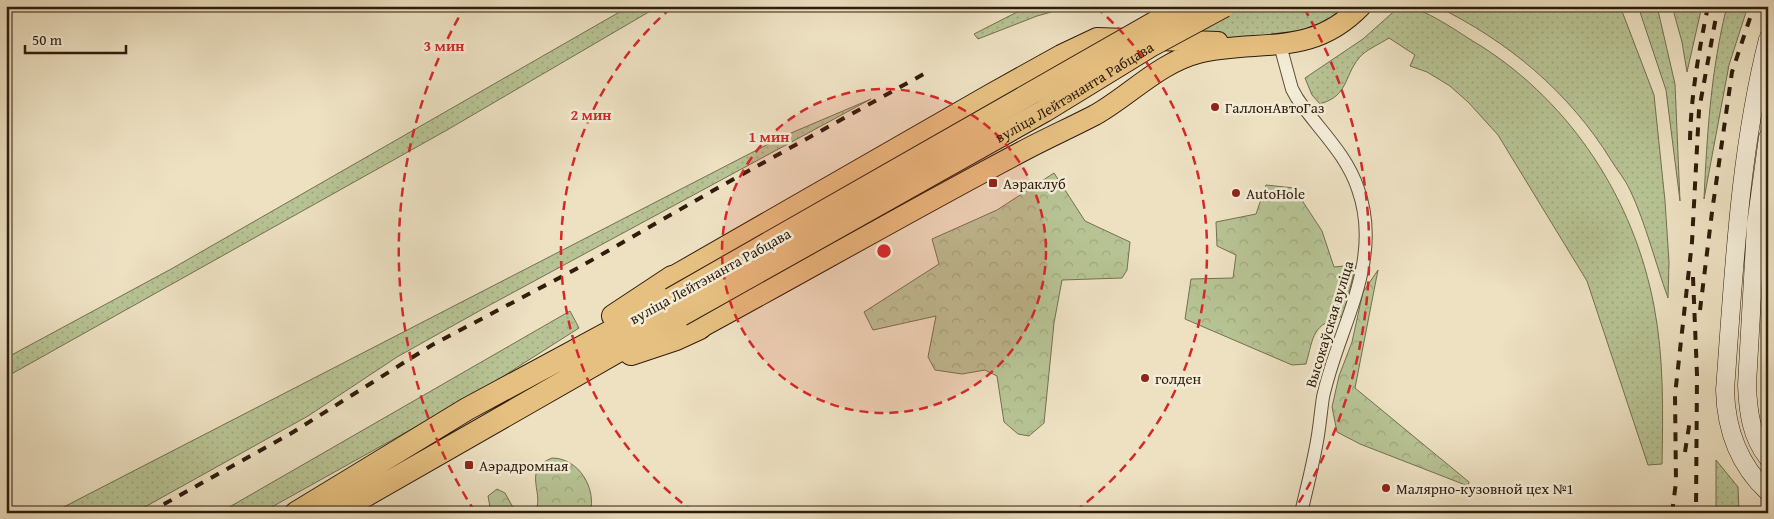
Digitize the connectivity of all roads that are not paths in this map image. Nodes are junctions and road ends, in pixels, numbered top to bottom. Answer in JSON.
{"nodes":[{"id":1,"x":1184,"y":6,"type":"edge"},
{"id":2,"x":1224,"y":6,"type":"edge"},
{"id":3,"x":1361,"y":6,"type":"edge"},
{"id":4,"x":1768,"y":40,"type":"edge"},
{"id":5,"x":1280,"y":45,"type":"junction"},
{"id":6,"x":1061,"y":55,"type":"junction"},
{"id":7,"x":991,"y":94,"type":"junction"},
{"id":8,"x":1096,"y":114,"type":"junction"},
{"id":9,"x":1768,"y":137,"type":"edge"},
{"id":10,"x":1021,"y":152,"type":"junction"},
{"id":11,"x":675,"y":297,"type":"junction"},
{"id":12,"x":700,"y":328,"type":"joint"},
{"id":13,"x":592,"y":365,"type":"junction"},
{"id":14,"x":1768,"y":458,"type":"edge"},
{"id":15,"x":1768,"y":492,"type":"edge"},
{"id":16,"x":364,"y":494,"type":"edge"},
{"id":17,"x":296,"y":513,"type":"edge"},
{"id":18,"x":335,"y":513,"type":"edge"},
{"id":19,"x":1301,"y":513,"type":"edge"}],
"edges":[{"from":1,"to":11,"type":"highway","name":"вуліца Лейтэнанта Рабцава","bridge":true},
{"from":2,"to":11,"type":"highway","name":"вуліца Лейтэнанта Рабцава","bridge":true},
{"from":3,"to":5,"type":"main road"},
{"from":4,"to":15,"type":"main road"},
{"from":5,"to":6,"type":"main road","name":"вуліца Лейтэнанта Рабцава"},
{"from":5,"to":8,"type":"main road","name":"вуліца Лейтэнанта Рабцава"},
{"from":5,"to":19,"type":"street","name":"Высокаўская вуліца"},
{"from":6,"to":7,"type":"main road","name":"вуліца Лейтэнанта Рабцава"},
{"from":6,"to":8,"type":"main road"},
{"from":7,"to":10,"type":"main road"},
{"from":7,"to":11,"type":"main road","name":"вуліца Лейтэнанта Рабцава"},
{"from":8,"to":10,"type":"main road","name":"вуліца Лейтэнанта Рабцава"},
{"from":9,"to":14,"type":"main road"},
{"from":10,"to":12,"type":"main road","name":"вуліца Лейтэнанта Рабцава"},
{"from":11,"to":13,"type":"highway","name":"вуліца Лейтэнанта Рабцава"},
{"from":11,"to":16,"type":"highway","name":"вуліца Лейтэнанта Рабцава"},
{"from":12,"to":13,"type":"highway"},
{"from":13,"to":16,"type":"highway","name":"вуліца Лейтэнанта Рабцава"},
{"from":16,"to":17,"type":"highway","name":"вуліца Лейтэнанта Рабцава"},
{"from":16,"to":18,"type":"highway","name":"вуліца Лейтэнанта Рабцава"}]}
